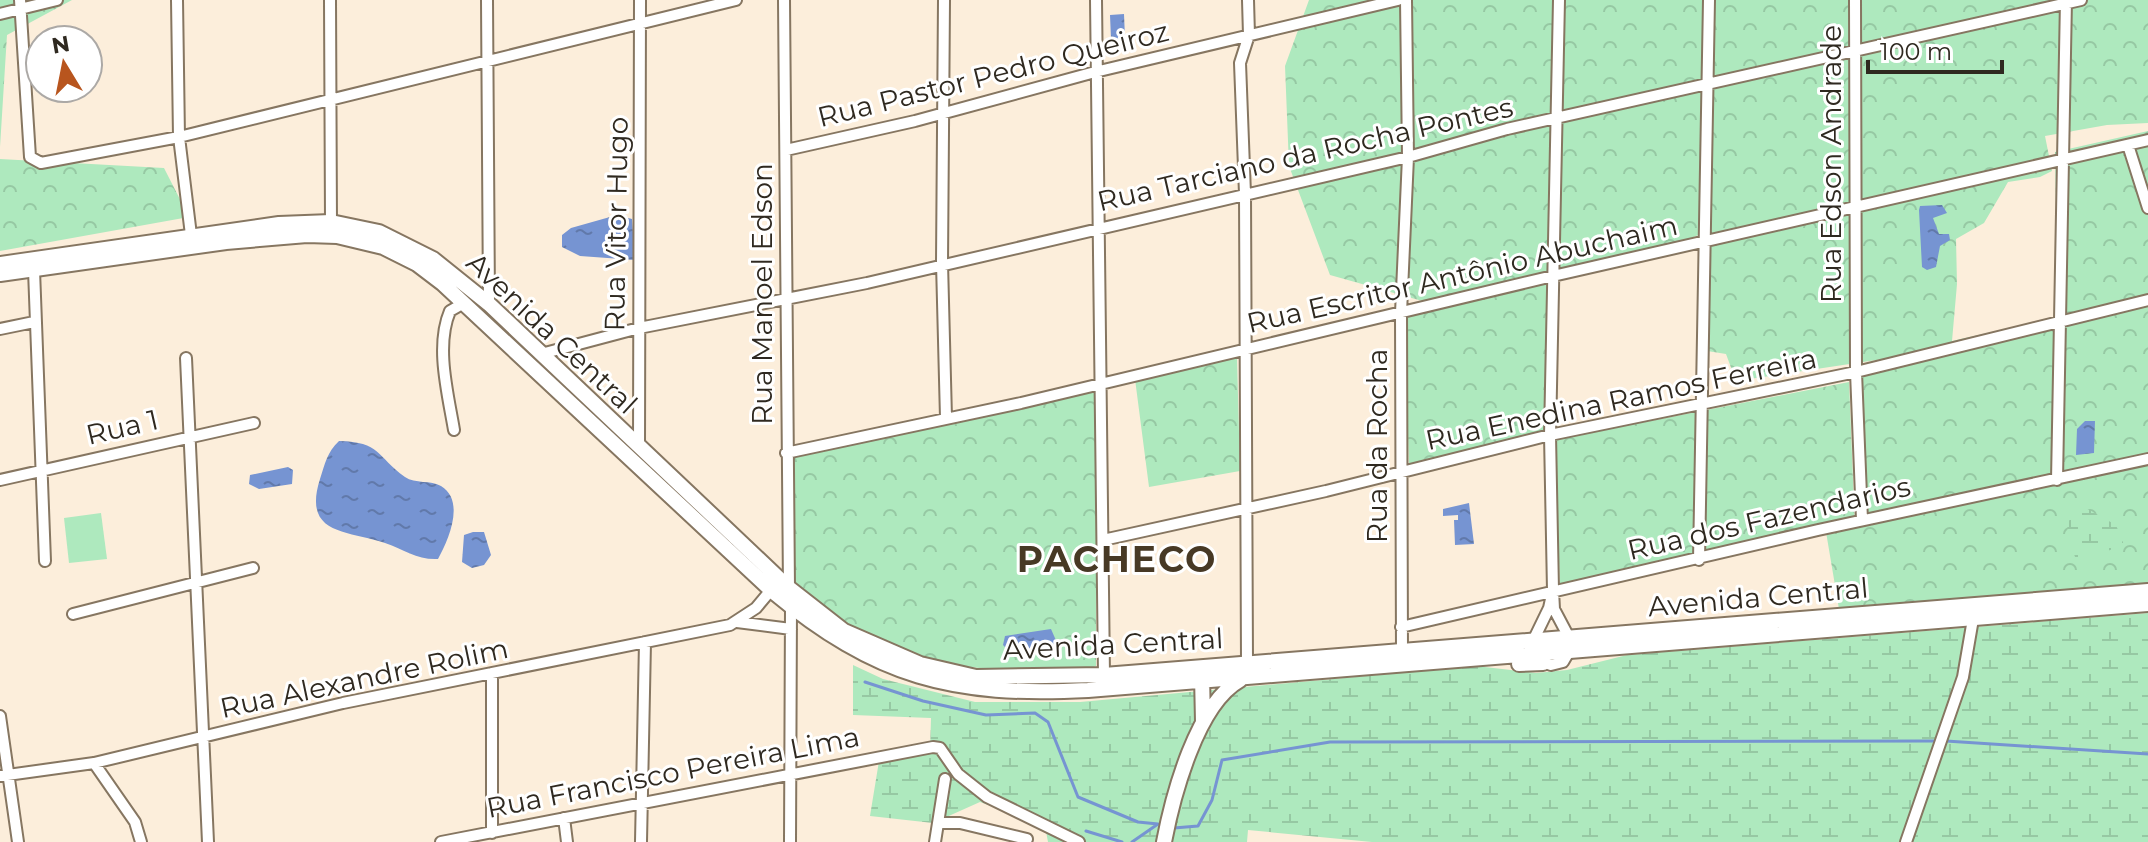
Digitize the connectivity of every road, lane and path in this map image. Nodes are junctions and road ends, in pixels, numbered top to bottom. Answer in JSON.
{"nodes":[{"id":1,"x":57,"y":0,"type":"edge"},
{"id":2,"x":177,"y":0,"type":"edge"},
{"id":3,"x":330,"y":0,"type":"edge"},
{"id":4,"x":487,"y":0,"type":"edge"},
{"id":5,"x":640,"y":0,"type":"edge"},
{"id":6,"x":736,"y":0,"type":"edge"},
{"id":7,"x":784,"y":0,"type":"edge"},
{"id":8,"x":944,"y":0,"type":"edge"},
{"id":9,"x":1096,"y":0,"type":"edge"},
{"id":10,"x":1248,"y":0,"type":"edge"},
{"id":11,"x":1398,"y":0,"type":"edge"},
{"id":12,"x":1406,"y":0,"type":"edge"},
{"id":13,"x":1559,"y":0,"type":"edge"},
{"id":14,"x":1709,"y":0,"type":"edge"},
{"id":15,"x":1855,"y":0,"type":"edge"},
{"id":16,"x":2081,"y":0,"type":"edge"},
{"id":17,"x":2066,"y":2,"type":"edge"},
{"id":18,"x":20,"y":5,"type":"edge"},
{"id":19,"x":0,"y":14,"type":"edge"},
{"id":20,"x":640,"y":25,"type":"junction"},
{"id":21,"x":1249,"y":35,"type":"junction"},
{"id":22,"x":1853,"y":53,"type":"junction"},
{"id":23,"x":488,"y":64,"type":"junction"},
{"id":24,"x":1095,"y":72,"type":"junction"},
{"id":25,"x":1706,"y":86,"type":"junction"},
{"id":26,"x":332,"y":99,"type":"junction"},
{"id":27,"x":943,"y":111,"type":"junction"},
{"id":28,"x":1557,"y":120,"type":"junction"},
{"id":29,"x":179,"y":137,"type":"junction"},
{"id":30,"x":2148,"y":140,"type":"edge"},
{"id":31,"x":2128,"y":145,"type":"junction"},
{"id":32,"x":786,"y":150,"type":"junction"},
{"id":33,"x":1408,"y":157,"type":"junction"},
{"id":34,"x":2061,"y":161,"type":"junction"},
{"id":35,"x":1245,"y":194,"type":"junction"},
{"id":36,"x":1855,"y":207,"type":"junction"},
{"id":37,"x":2148,"y":208,"type":"edge"},
{"id":38,"x":331,"y":222,"type":"junction"},
{"id":39,"x":1097,"y":229,"type":"junction"},
{"id":40,"x":191,"y":235,"type":"junction"},
{"id":41,"x":1707,"y":242,"type":"junction"},
{"id":42,"x":942,"y":263,"type":"junction"},
{"id":43,"x":0,"y":264,"type":"edge"},
{"id":44,"x":34,"y":270,"type":"junction"},
{"id":45,"x":0,"y":274,"type":"edge"},
{"id":46,"x":1553,"y":276,"type":"junction"},
{"id":47,"x":2148,"y":300,"type":"edge"},
{"id":48,"x":786,"y":301,"type":"junction"},
{"id":49,"x":464,"y":303,"type":"junction"},
{"id":50,"x":489,"y":304,"type":"junction"},
{"id":51,"x":1401,"y":313,"type":"junction"},
{"id":52,"x":34,"y":322,"type":"junction"},
{"id":53,"x":2061,"y":322,"type":"junction"},
{"id":54,"x":639,"y":328,"type":"junction"},
{"id":55,"x":0,"y":329,"type":"edge"},
{"id":56,"x":1244,"y":350,"type":"junction"},
{"id":57,"x":541,"y":354,"type":"junction"},
{"id":58,"x":186,"y":358,"type":"dead end"},
{"id":59,"x":1856,"y":372,"type":"junction"},
{"id":60,"x":1101,"y":383,"type":"junction"},
{"id":61,"x":1703,"y":404,"type":"junction"},
{"id":62,"x":946,"y":418,"type":"junction"},
{"id":63,"x":254,"y":423,"type":"dead end"},
{"id":64,"x":454,"y":430,"type":"dead end"},
{"id":65,"x":1550,"y":435,"type":"junction"},
{"id":66,"x":189,"y":436,"type":"junction"},
{"id":67,"x":639,"y":448,"type":"junction"},
{"id":68,"x":786,"y":453,"type":"junction"},
{"id":69,"x":2148,"y":459,"type":"edge"},
{"id":70,"x":42,"y":470,"type":"junction"},
{"id":71,"x":1403,"y":472,"type":"junction"},
{"id":72,"x":0,"y":480,"type":"edge"},
{"id":73,"x":2057,"y":480,"type":"junction"},
{"id":74,"x":1244,"y":508,"type":"junction"},
{"id":75,"x":1862,"y":520,"type":"junction"},
{"id":76,"x":1103,"y":540,"type":"junction"},
{"id":77,"x":1699,"y":560,"type":"junction"},
{"id":78,"x":45,"y":561,"type":"dead end"},
{"id":79,"x":253,"y":568,"type":"dead end"},
{"id":80,"x":195,"y":583,"type":"junction"},
{"id":81,"x":789,"y":588,"type":"junction"},
{"id":82,"x":771,"y":590,"type":"junction"},
{"id":83,"x":1553,"y":590,"type":"junction"},
{"id":84,"x":2148,"y":591,"type":"edge"},
{"id":85,"x":2148,"y":604,"type":"edge"},
{"id":86,"x":791,"y":607,"type":"junction"},
{"id":87,"x":73,"y":614,"type":"dead end"},
{"id":88,"x":1973,"y":619,"type":"junction"},
{"id":89,"x":737,"y":622,"type":"junction"},
{"id":90,"x":1401,"y":627,"type":"junction"},
{"id":91,"x":791,"y":629,"type":"junction"},
{"id":92,"x":1616,"y":641,"type":"junction"},
{"id":93,"x":645,"y":642,"type":"junction"},
{"id":94,"x":1568,"y":645,"type":"junction"},
{"id":95,"x":1537,"y":647,"type":"junction"},
{"id":96,"x":1402,"y":653,"type":"junction"},
{"id":97,"x":1246,"y":670,"type":"junction"},
{"id":98,"x":492,"y":673,"type":"junction"},
{"id":99,"x":1202,"y":674,"type":"junction"},
{"id":100,"x":1104,"y":675,"type":"junction"},
{"id":101,"x":1186,"y":683,"type":"junction"},
{"id":102,"x":1202,"y":706,"type":"junction"},
{"id":103,"x":0,"y":716,"type":"edge"},
{"id":104,"x":1203,"y":723,"type":"junction"},
{"id":105,"x":202,"y":738,"type":"junction"},
{"id":106,"x":94,"y":763,"type":"junction"},
{"id":107,"x":790,"y":775,"type":"junction"},
{"id":108,"x":4,"y":776,"type":"edge"},
{"id":109,"x":945,"y":779,"type":"dead end"},
{"id":110,"x":640,"y":803,"type":"junction"},
{"id":111,"x":564,"y":818,"type":"junction"},
{"id":112,"x":1034,"y":818,"type":"junction"},
{"id":113,"x":939,"y":823,"type":"junction"},
{"id":114,"x":508,"y":830,"type":"junction"},
{"id":115,"x":492,"y":833,"type":"junction"},
{"id":116,"x":1027,"y":841,"type":"edge"},
{"id":117,"x":18,"y":842,"type":"edge"},
{"id":118,"x":141,"y":842,"type":"edge"},
{"id":119,"x":208,"y":842,"type":"edge"},
{"id":120,"x":441,"y":842,"type":"edge"},
{"id":121,"x":509,"y":842,"type":"edge"},
{"id":122,"x":567,"y":842,"type":"edge"},
{"id":123,"x":641,"y":842,"type":"edge"},
{"id":124,"x":790,"y":842,"type":"edge"},
{"id":125,"x":935,"y":842,"type":"edge"},
{"id":126,"x":1079,"y":842,"type":"edge"},
{"id":127,"x":1164,"y":842,"type":"edge"},
{"id":128,"x":1906,"y":842,"type":"edge"}],
"edges":[{"from":1,"to":18,"type":"street"},
{"from":2,"to":29,"type":"street"},
{"from":3,"to":26,"type":"street"},
{"from":4,"to":23,"type":"street"},
{"from":5,"to":20,"type":"street","name":"Rua Vitor Hugo"},
{"from":6,"to":20,"type":"street"},
{"from":7,"to":32,"type":"street","name":"Rua Manoel Edson"},
{"from":8,"to":27,"type":"street"},
{"from":9,"to":24,"type":"street"},
{"from":10,"to":21,"type":"street"},
{"from":11,"to":21,"type":"street","name":"Rua Pastor Pedro Queiroz"},
{"from":12,"to":33,"type":"street","name":"Rua da Rocha"},
{"from":13,"to":28,"type":"street"},
{"from":14,"to":25,"type":"street"},
{"from":15,"to":22,"type":"street","name":"Rua Edson Andrade"},
{"from":16,"to":17,"type":"street","name":"Rua Tarciano da Rocha Pontes"},
{"from":17,"to":22,"type":"street","name":"Rua Tarciano da Rocha Pontes"},
{"from":17,"to":34,"type":"street"},
{"from":18,"to":19,"type":"street"},
{"from":18,"to":29,"type":"street"},
{"from":20,"to":23,"type":"street"},
{"from":20,"to":54,"type":"street","name":"Rua Vitor Hugo"},
{"from":21,"to":24,"type":"street","name":"Rua Pastor Pedro Queiroz"},
{"from":21,"to":35,"type":"street"},
{"from":22,"to":25,"type":"street","name":"Rua Tarciano da Rocha Pontes"},
{"from":22,"to":36,"type":"street","name":"Rua Edson Andrade"},
{"from":23,"to":26,"type":"street"},
{"from":23,"to":50,"type":"street"},
{"from":24,"to":27,"type":"street","name":"Rua Pastor Pedro Queiroz"},
{"from":24,"to":39,"type":"street"},
{"from":25,"to":28,"type":"street","name":"Rua Tarciano da Rocha Pontes"},
{"from":25,"to":41,"type":"street"},
{"from":26,"to":29,"type":"street"},
{"from":26,"to":38,"type":"street"},
{"from":27,"to":32,"type":"street","name":"Rua Pastor Pedro Queiroz"},
{"from":27,"to":42,"type":"street"},
{"from":28,"to":33,"type":"street","name":"Rua Tarciano da Rocha Pontes"},
{"from":28,"to":46,"type":"street"},
{"from":29,"to":40,"type":"street"},
{"from":30,"to":31,"type":"street","name":"Rua Escritor Antônio Abuchaim"},
{"from":31,"to":34,"type":"street","name":"Rua Escritor Antônio Abuchaim"},
{"from":31,"to":37,"type":"street"},
{"from":32,"to":48,"type":"street","name":"Rua Manoel Edson"},
{"from":33,"to":35,"type":"street","name":"Rua Tarciano da Rocha Pontes"},
{"from":33,"to":51,"type":"street","name":"Rua da Rocha"},
{"from":34,"to":36,"type":"street","name":"Rua Escritor Antônio Abuchaim"},
{"from":34,"to":53,"type":"street"},
{"from":35,"to":39,"type":"street","name":"Rua Tarciano da Rocha Pontes"},
{"from":35,"to":56,"type":"street"},
{"from":36,"to":41,"type":"street","name":"Rua Escritor Antônio Abuchaim"},
{"from":36,"to":59,"type":"street","name":"Rua Edson Andrade"},
{"from":38,"to":40,"type":"main road","name":"Avenida Central"},
{"from":38,"to":50,"type":"main road","name":"Avenida Central"},
{"from":39,"to":42,"type":"street","name":"Rua Tarciano da Rocha Pontes"},
{"from":39,"to":60,"type":"street"},
{"from":40,"to":43,"type":"main road","name":"Avenida Central"},
{"from":41,"to":46,"type":"street","name":"Rua Escritor Antônio Abuchaim"},
{"from":41,"to":61,"type":"street"},
{"from":42,"to":48,"type":"street","name":"Rua Tarciano da Rocha Pontes"},
{"from":42,"to":62,"type":"street"},
{"from":44,"to":45,"type":"main road","name":"Avenida Central"},
{"from":44,"to":49,"type":"main road","name":"Avenida Central"},
{"from":44,"to":52,"type":"street"},
{"from":46,"to":51,"type":"street","name":"Rua Escritor Antônio Abuchaim"},
{"from":46,"to":65,"type":"street"},
{"from":47,"to":53,"type":"street","name":"Rua Enedina Ramos Ferreira"},
{"from":48,"to":54,"type":"street","name":"Rua Tarciano da Rocha Pontes"},
{"from":48,"to":68,"type":"street","name":"Rua Manoel Edson"},
{"from":49,"to":64,"type":"street"},
{"from":49,"to":82,"type":"main road","name":"Avenida Central"},
{"from":50,"to":57,"type":"main road","name":"Avenida Central"},
{"from":51,"to":56,"type":"street","name":"Rua Escritor Antônio Abuchaim"},
{"from":51,"to":71,"type":"street","name":"Rua da Rocha"},
{"from":52,"to":55,"type":"street"},
{"from":52,"to":70,"type":"street"},
{"from":53,"to":59,"type":"street","name":"Rua Enedina Ramos Ferreira"},
{"from":53,"to":73,"type":"street"},
{"from":54,"to":57,"type":"street","name":"Rua Tarciano da Rocha Pontes"},
{"from":54,"to":67,"type":"street","name":"Rua Vitor Hugo"},
{"from":56,"to":60,"type":"street","name":"Rua Escritor Antônio Abuchaim"},
{"from":56,"to":74,"type":"street"},
{"from":57,"to":67,"type":"main road","name":"Avenida Central"},
{"from":58,"to":66,"type":"street"},
{"from":59,"to":61,"type":"street","name":"Rua Enedina Ramos Ferreira"},
{"from":59,"to":75,"type":"street","name":"Rua Edson Andrade"},
{"from":60,"to":62,"type":"street","name":"Rua Escritor Antônio Abuchaim"},
{"from":60,"to":76,"type":"street"},
{"from":61,"to":65,"type":"street","name":"Rua Enedina Ramos Ferreira"},
{"from":61,"to":77,"type":"street"},
{"from":62,"to":68,"type":"street","name":"Rua Escritor Antônio Abuchaim"},
{"from":63,"to":66,"type":"street","name":"Rua 1"},
{"from":65,"to":71,"type":"street","name":"Rua Enedina Ramos Ferreira"},
{"from":65,"to":83,"type":"street"},
{"from":66,"to":70,"type":"street","name":"Rua 1"},
{"from":66,"to":80,"type":"street"},
{"from":67,"to":81,"type":"main road","name":"Avenida Central"},
{"from":68,"to":81,"type":"street","name":"Rua Manoel Edson"},
{"from":69,"to":73,"type":"street","name":"Rua dos Fazendarios"},
{"from":70,"to":72,"type":"street","name":"Rua 1"},
{"from":70,"to":78,"type":"street"},
{"from":71,"to":74,"type":"street","name":"Rua Enedina Ramos Ferreira"},
{"from":71,"to":90,"type":"street","name":"Rua da Rocha"},
{"from":73,"to":75,"type":"street","name":"Rua dos Fazendarios"},
{"from":74,"to":76,"type":"street","name":"Rua Enedina Ramos Ferreira"},
{"from":74,"to":97,"type":"street"},
{"from":75,"to":77,"type":"street","name":"Rua dos Fazendarios"},
{"from":76,"to":100,"type":"street"},
{"from":77,"to":83,"type":"street","name":"Rua dos Fazendarios"},
{"from":79,"to":80,"type":"street"},
{"from":80,"to":87,"type":"street"},
{"from":80,"to":105,"type":"street"},
{"from":81,"to":100,"type":"main road","name":"Avenida Central"},
{"from":82,"to":86,"type":"main road","name":"Avenida Central"},
{"from":82,"to":89,"type":"street"},
{"from":83,"to":90,"type":"street","name":"Rua dos Fazendarios"},
{"from":83,"to":94,"type":"street"},
{"from":83,"to":95,"type":"street"},
{"from":84,"to":92,"type":"main road","name":"Avenida Central"},
{"from":85,"to":88,"type":"main road","name":"Avenida Central"},
{"from":86,"to":91,"type":"street"},
{"from":86,"to":101,"type":"main road","name":"Avenida Central"},
{"from":88,"to":92,"type":"main road","name":"Avenida Central"},
{"from":88,"to":128,"type":"street"},
{"from":89,"to":91,"type":"street","name":"Rua Alexandre Rolim"},
{"from":89,"to":93,"type":"street","name":"Rua Alexandre Rolim"},
{"from":90,"to":96,"type":"street","name":"Rua da Rocha"},
{"from":91,"to":107,"type":"street"},
{"from":92,"to":94,"type":"main road","name":"Avenida Central"},
{"from":92,"to":94,"type":"main road"},
{"from":93,"to":98,"type":"street","name":"Rua Alexandre Rolim"},
{"from":93,"to":110,"type":"street"},
{"from":94,"to":95,"type":"main road","name":"Avenida Central"},
{"from":94,"to":95,"type":"street"},
{"from":95,"to":96,"type":"main road","name":"Avenida Central"},
{"from":95,"to":97,"type":"main road","name":"Avenida Central"},
{"from":96,"to":97,"type":"main road","name":"Avenida Central"},
{"from":97,"to":99,"type":"main road","name":"Avenida Central"},
{"from":97,"to":104,"type":"main road"},
{"from":98,"to":105,"type":"street","name":"Rua Alexandre Rolim"},
{"from":98,"to":115,"type":"street"},
{"from":99,"to":100,"type":"main road","name":"Avenida Central"},
{"from":99,"to":101,"type":"main road","name":"Avenida Central"},
{"from":99,"to":102,"type":"main road"},
{"from":101,"to":102,"type":"main road"},
{"from":102,"to":104,"type":"main road"},
{"from":103,"to":108,"type":"street"},
{"from":104,"to":127,"type":"main road"},
{"from":105,"to":106,"type":"street","name":"Rua Alexandre Rolim"},
{"from":105,"to":119,"type":"street"},
{"from":106,"to":108,"type":"street","name":"Rua Alexandre Rolim"},
{"from":106,"to":118,"type":"street"},
{"from":107,"to":110,"type":"street","name":"Rua Francisco Pereira Lima"},
{"from":107,"to":112,"type":"street","name":"Rua Francisco Pereira Lima"},
{"from":107,"to":124,"type":"street"},
{"from":108,"to":117,"type":"street"},
{"from":109,"to":113,"type":"street"},
{"from":110,"to":111,"type":"street","name":"Rua Francisco Pereira Lima"},
{"from":110,"to":123,"type":"street"},
{"from":111,"to":114,"type":"street","name":"Rua Francisco Pereira Lima"},
{"from":111,"to":122,"type":"street"},
{"from":112,"to":116,"type":"street"},
{"from":112,"to":126,"type":"street"},
{"from":113,"to":116,"type":"street"},
{"from":113,"to":125,"type":"street"},
{"from":114,"to":115,"type":"street","name":"Rua Francisco Pereira Lima"},
{"from":114,"to":121,"type":"street"},
{"from":115,"to":120,"type":"street","name":"Rua Francisco Pereira Lima"}]}
